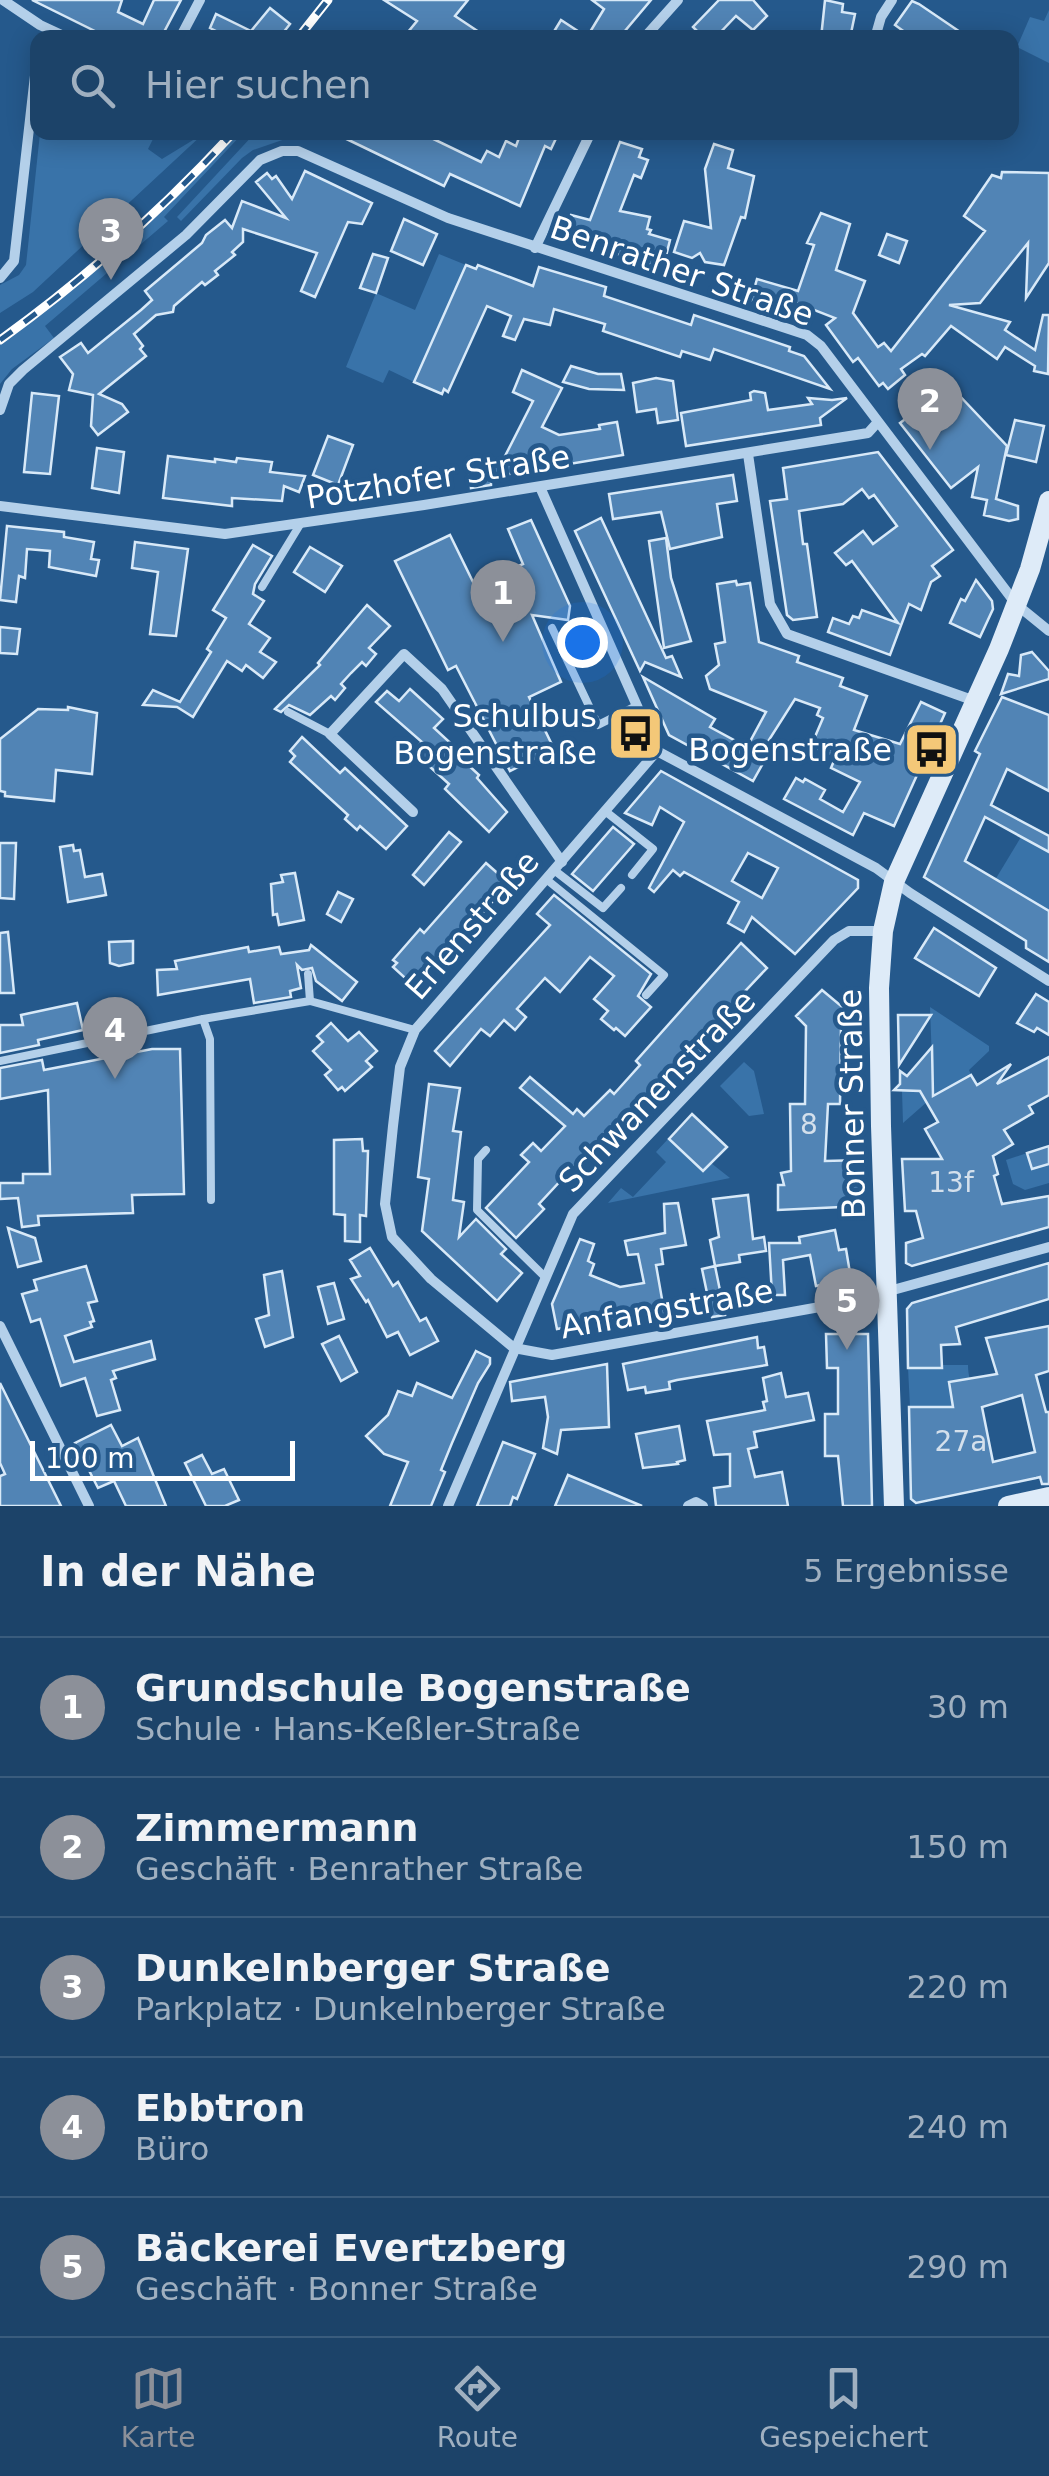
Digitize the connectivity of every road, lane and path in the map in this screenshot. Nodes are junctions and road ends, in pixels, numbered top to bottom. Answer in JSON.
{"nodes":[{"id":1,"x":2,"y":0,"type":"edge"},
{"id":2,"x":200,"y":0,"type":"edge"},
{"id":3,"x":678,"y":0,"type":"edge"},
{"id":4,"x":892,"y":0,"type":"edge"},
{"id":5,"x":40,"y":24,"type":"junction"},
{"id":6,"x":40,"y":30,"type":"edge"},
{"id":7,"x":52,"y":30,"type":"edge"},
{"id":8,"x":184,"y":30,"type":"edge"},
{"id":9,"x":651,"y":30,"type":"edge"},
{"id":10,"x":877,"y":30,"type":"edge"},
{"id":11,"x":30,"y":120,"type":"edge"},
{"id":12,"x":586,"y":140,"type":"edge"},
{"id":13,"x":536,"y":248,"type":"junction"},
{"id":14,"x":0,"y":278,"type":"edge"},
{"id":15,"x":0,"y":410,"type":"edge"},
{"id":16,"x":877,"y":423,"type":"junction"},
{"id":17,"x":748,"y":454,"type":"junction"},
{"id":18,"x":540,"y":487,"type":"junction"},
{"id":19,"x":1049,"y":502,"type":"edge"},
{"id":20,"x":0,"y":506,"type":"edge"},
{"id":21,"x":301,"y":523,"type":"junction"},
{"id":22,"x":262,"y":587,"type":"dead end"},
{"id":23,"x":1016,"y":604,"type":"junction"},
{"id":24,"x":552,"y":628,"type":"dead end"},
{"id":25,"x":1049,"y":631,"type":"edge"},
{"id":26,"x":975,"y":701,"type":"junction"},
{"id":27,"x":636,"y":706,"type":"junction"},
{"id":28,"x":288,"y":712,"type":"dead end"},
{"id":29,"x":330,"y":734,"type":"junction"},
{"id":30,"x":658,"y":750,"type":"junction"},
{"id":31,"x":605,"y":811,"type":"junction"},
{"id":32,"x":413,"y":812,"type":"dead end"},
{"id":33,"x":554,"y":870,"type":"junction"},
{"id":34,"x":632,"y":874,"type":"dead end"},
{"id":35,"x":894,"y":882,"type":"junction"},
{"id":36,"x":621,"y":888,"type":"dead end"},
{"id":37,"x":883,"y":931,"type":"junction"},
{"id":38,"x":308,"y":974,"type":"dead end"},
{"id":39,"x":1049,"y":980,"type":"edge"},
{"id":40,"x":646,"y":994,"type":"dead end"},
{"id":41,"x":310,"y":1001,"type":"junction"},
{"id":42,"x":202,"y":1019,"type":"junction"},
{"id":43,"x":415,"y":1030,"type":"junction"},
{"id":44,"x":0,"y":1061,"type":"edge"},
{"id":45,"x":486,"y":1150,"type":"dead end"},
{"id":46,"x":210,"y":1200,"type":"dead end"},
{"id":47,"x":1049,"y":1247,"type":"edge"},
{"id":48,"x":544,"y":1277,"type":"junction"},
{"id":49,"x":887,"y":1294,"type":"junction"},
{"id":50,"x":0,"y":1326,"type":"edge"},
{"id":51,"x":514,"y":1348,"type":"junction"},
{"id":52,"x":1049,"y":1498,"type":"edge"},
{"id":53,"x":89,"y":1506,"type":"edge"},
{"id":54,"x":448,"y":1506,"type":"edge"},
{"id":55,"x":688,"y":1506,"type":"edge"},
{"id":56,"x":703,"y":1506,"type":"edge"},
{"id":57,"x":894,"y":1506,"type":"edge"},
{"id":58,"x":1008,"y":1506,"type":"edge"}],
"edges":[{"from":1,"to":5,"type":"street"},
{"from":2,"to":8,"type":"street"},
{"from":3,"to":9,"type":"street"},
{"from":4,"to":10,"type":"street"},
{"from":5,"to":6,"type":"street"},
{"from":5,"to":7,"type":"street"},
{"from":11,"to":14,"type":"street"},
{"from":12,"to":13,"type":"street"},
{"from":13,"to":15,"type":"street","name":"Benrather Straße"},
{"from":13,"to":16,"type":"street","name":"Benrather Straße"},
{"from":16,"to":17,"type":"street","name":"Potzhofer Straße"},
{"from":16,"to":23,"type":"street","name":"Benrather Straße"},
{"from":17,"to":18,"type":"street","name":"Potzhofer Straße"},
{"from":17,"to":26,"type":"street"},
{"from":18,"to":21,"type":"street","name":"Potzhofer Straße"},
{"from":18,"to":27,"type":"street"},
{"from":19,"to":23,"type":"main road","name":"Bonner Straße"},
{"from":20,"to":21,"type":"street","name":"Potzhofer Straße"},
{"from":21,"to":22,"type":"lane"},
{"from":23,"to":25,"type":"street","name":"Benrather Straße"},
{"from":23,"to":26,"type":"main road","name":"Bonner Straße"},
{"from":24,"to":27,"type":"lane"},
{"from":26,"to":35,"type":"main road","name":"Bonner Straße"},
{"from":27,"to":30,"type":"street"},
{"from":28,"to":29,"type":"lane"},
{"from":29,"to":32,"type":"street"},
{"from":29,"to":33,"type":"street"},
{"from":30,"to":31,"type":"street","name":"Erlenstraße"},
{"from":30,"to":35,"type":"street"},
{"from":31,"to":33,"type":"street","name":"Erlenstraße"},
{"from":31,"to":34,"type":"lane"},
{"from":33,"to":36,"type":"lane"},
{"from":33,"to":40,"type":"lane"},
{"from":33,"to":43,"type":"street","name":"Erlenstraße"},
{"from":35,"to":37,"type":"main road","name":"Bonner Straße"},
{"from":35,"to":39,"type":"street"},
{"from":37,"to":48,"type":"street","name":"Schwanenstraße"},
{"from":37,"to":49,"type":"main road","name":"Bonner Straße"},
{"from":38,"to":41,"type":"lane"},
{"from":41,"to":42,"type":"lane"},
{"from":41,"to":43,"type":"lane"},
{"from":42,"to":44,"type":"lane"},
{"from":42,"to":46,"type":"lane"},
{"from":43,"to":51,"type":"street","name":"Erlenstraße"},
{"from":45,"to":48,"type":"lane"},
{"from":47,"to":49,"type":"street","name":"Anfangstraße"},
{"from":48,"to":51,"type":"street","name":"Schwanenstraße"},
{"from":49,"to":51,"type":"street","name":"Anfangstraße"},
{"from":49,"to":57,"type":"main road","name":"Bonner Straße"},
{"from":50,"to":53,"type":"street"},
{"from":51,"to":54,"type":"street","name":"Schwanenstraße"},
{"from":52,"to":58,"type":"main road"},
{"from":55,"to":56,"type":"street"}]}
